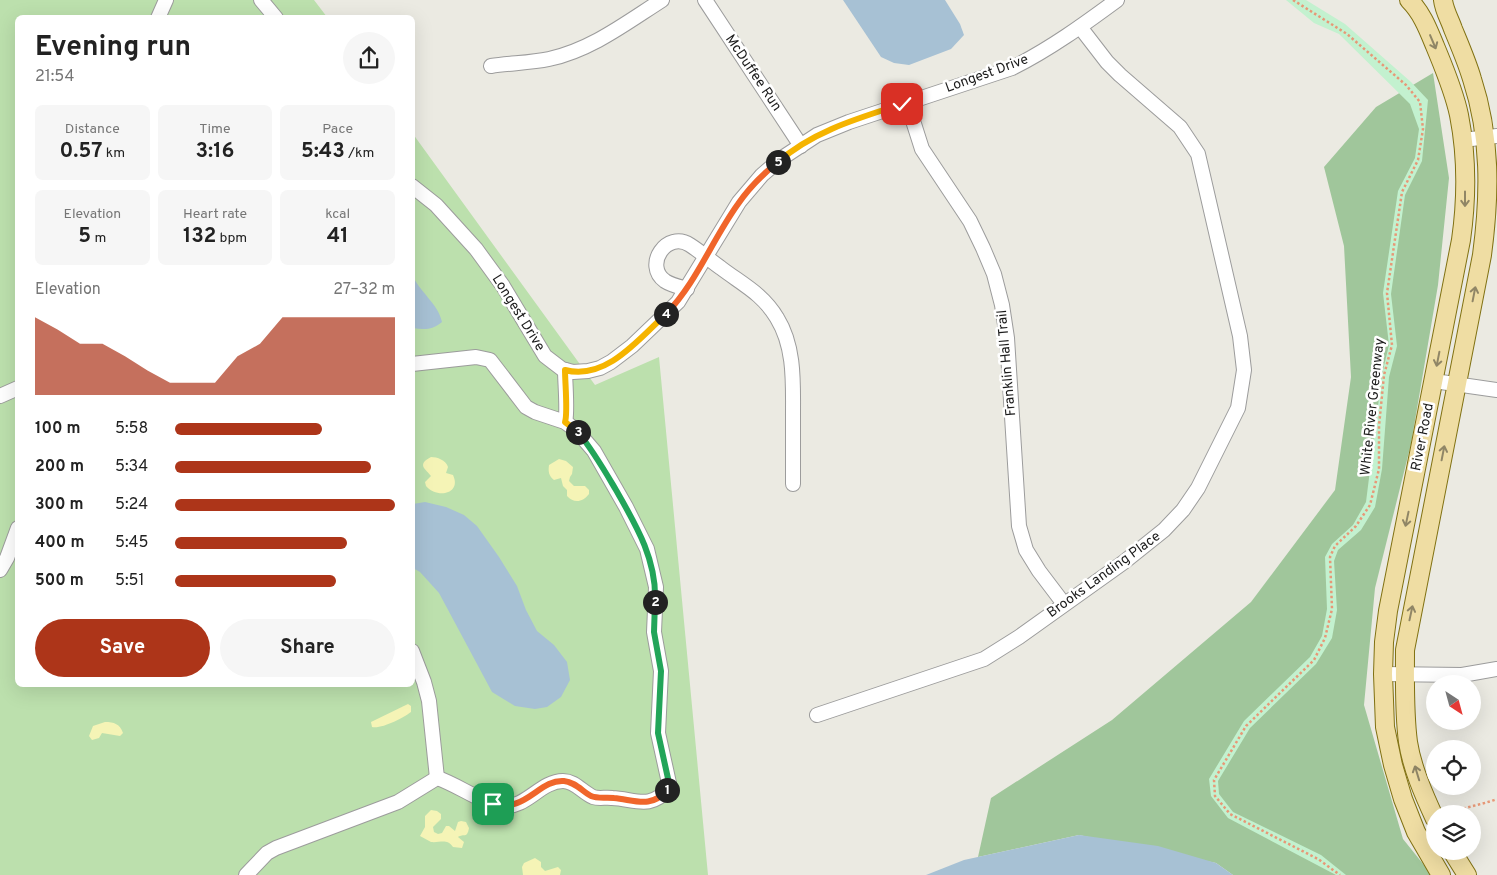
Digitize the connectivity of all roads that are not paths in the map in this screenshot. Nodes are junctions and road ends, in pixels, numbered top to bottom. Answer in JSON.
{"nodes":[{"id":1,"x":166,"y":0,"type":"edge"},
{"id":2,"x":261,"y":0,"type":"edge"},
{"id":3,"x":662,"y":0,"type":"edge"},
{"id":4,"x":705,"y":0,"type":"edge"},
{"id":5,"x":1117,"y":0,"type":"edge"},
{"id":6,"x":1410,"y":0,"type":"edge"},
{"id":7,"x":1443,"y":0,"type":"edge"},
{"id":8,"x":159,"y":15,"type":"edge"},
{"id":9,"x":274,"y":15,"type":"edge"},
{"id":10,"x":1080,"y":27,"type":"junction"},
{"id":11,"x":490,"y":66,"type":"dead end"},
{"id":12,"x":907,"y":102,"type":"junction"},
{"id":13,"x":1492,"y":137,"type":"edge"},
{"id":14,"x":1463,"y":140,"type":"junction"},
{"id":15,"x":801,"y":146,"type":"junction"},
{"id":16,"x":415,"y":188,"type":"edge"},
{"id":17,"x":706,"y":257,"type":"junction"},
{"id":18,"x":687,"y":289,"type":"junction"},
{"id":19,"x":415,"y":364,"type":"edge"},
{"id":20,"x":565,"y":370,"type":"junction"},
{"id":21,"x":1434,"y":381,"type":"junction"},
{"id":22,"x":1457,"y":385,"type":"junction"},
{"id":23,"x":15,"y":389,"type":"edge"},
{"id":24,"x":1497,"y":390,"type":"edge"},
{"id":25,"x":0,"y":396,"type":"edge"},
{"id":26,"x":565,"y":422,"type":"junction"},
{"id":27,"x":793,"y":484,"type":"dead end"},
{"id":28,"x":15,"y":536,"type":"edge"},
{"id":29,"x":0,"y":570,"type":"edge"},
{"id":30,"x":1064,"y":604,"type":"junction"},
{"id":31,"x":415,"y":659,"type":"edge"},
{"id":32,"x":1497,"y":669,"type":"edge"},
{"id":33,"x":1383,"y":674,"type":"junction"},
{"id":34,"x":1405,"y":675,"type":"junction"},
{"id":35,"x":817,"y":715,"type":"dead end"},
{"id":36,"x":437,"y":778,"type":"junction"},
{"id":37,"x":1429,"y":805,"type":"edge"},
{"id":38,"x":1458,"y":860,"type":"edge"},
{"id":39,"x":246,"y":875,"type":"edge"},
{"id":40,"x":1441,"y":875,"type":"edge"},
{"id":41,"x":1467,"y":875,"type":"edge"}],
"edges":[{"from":1,"to":8,"type":"street"},
{"from":2,"to":9,"type":"street"},
{"from":3,"to":11,"type":"street"},
{"from":4,"to":15,"type":"street","name":"McDuffee Run"},
{"from":5,"to":10,"type":"street","name":"Longest Drive"},
{"from":6,"to":14,"type":"main road","name":"River Road","one_way":true},
{"from":7,"to":13,"type":"main road","name":"River Road"},
{"from":10,"to":12,"type":"street","name":"Longest Drive"},
{"from":10,"to":30,"type":"street","name":"Brooks Landing Place"},
{"from":12,"to":15,"type":"street","name":"Longest Drive"},
{"from":12,"to":30,"type":"street","name":"Franklin Hall Trail"},
{"from":13,"to":14,"type":"street"},
{"from":22,"to":13,"type":"main road","name":"River Road","one_way":true},
{"from":14,"to":21,"type":"main road","name":"River Road","one_way":true},
{"from":15,"to":17,"type":"street","name":"Longest Drive"},
{"from":16,"to":20,"type":"street","name":"Longest Drive"},
{"from":17,"to":18,"type":"street","name":"Longest Drive"},
{"from":17,"to":18,"type":"street"},
{"from":17,"to":27,"type":"street"},
{"from":18,"to":20,"type":"street","name":"Longest Drive"},
{"from":19,"to":26,"type":"street"},
{"from":20,"to":26,"type":"street"},
{"from":21,"to":22,"type":"street"},
{"from":21,"to":33,"type":"main road","name":"River Road","one_way":true},
{"from":22,"to":24,"type":"street"},
{"from":34,"to":22,"type":"main road","name":"River Road","one_way":true},
{"from":23,"to":25,"type":"street"},
{"from":26,"to":36,"type":"street"},
{"from":28,"to":29,"type":"street"},
{"from":30,"to":35,"type":"street","name":"Brooks Landing Place"},
{"from":31,"to":36,"type":"street"},
{"from":32,"to":34,"type":"street"},
{"from":33,"to":34,"type":"street"},
{"from":33,"to":40,"type":"main road","name":"River Road"},
{"from":37,"to":34,"type":"main road","name":"River Road","one_way":true},
{"from":36,"to":39,"type":"street"},
{"from":38,"to":41,"type":"main road"}]}
